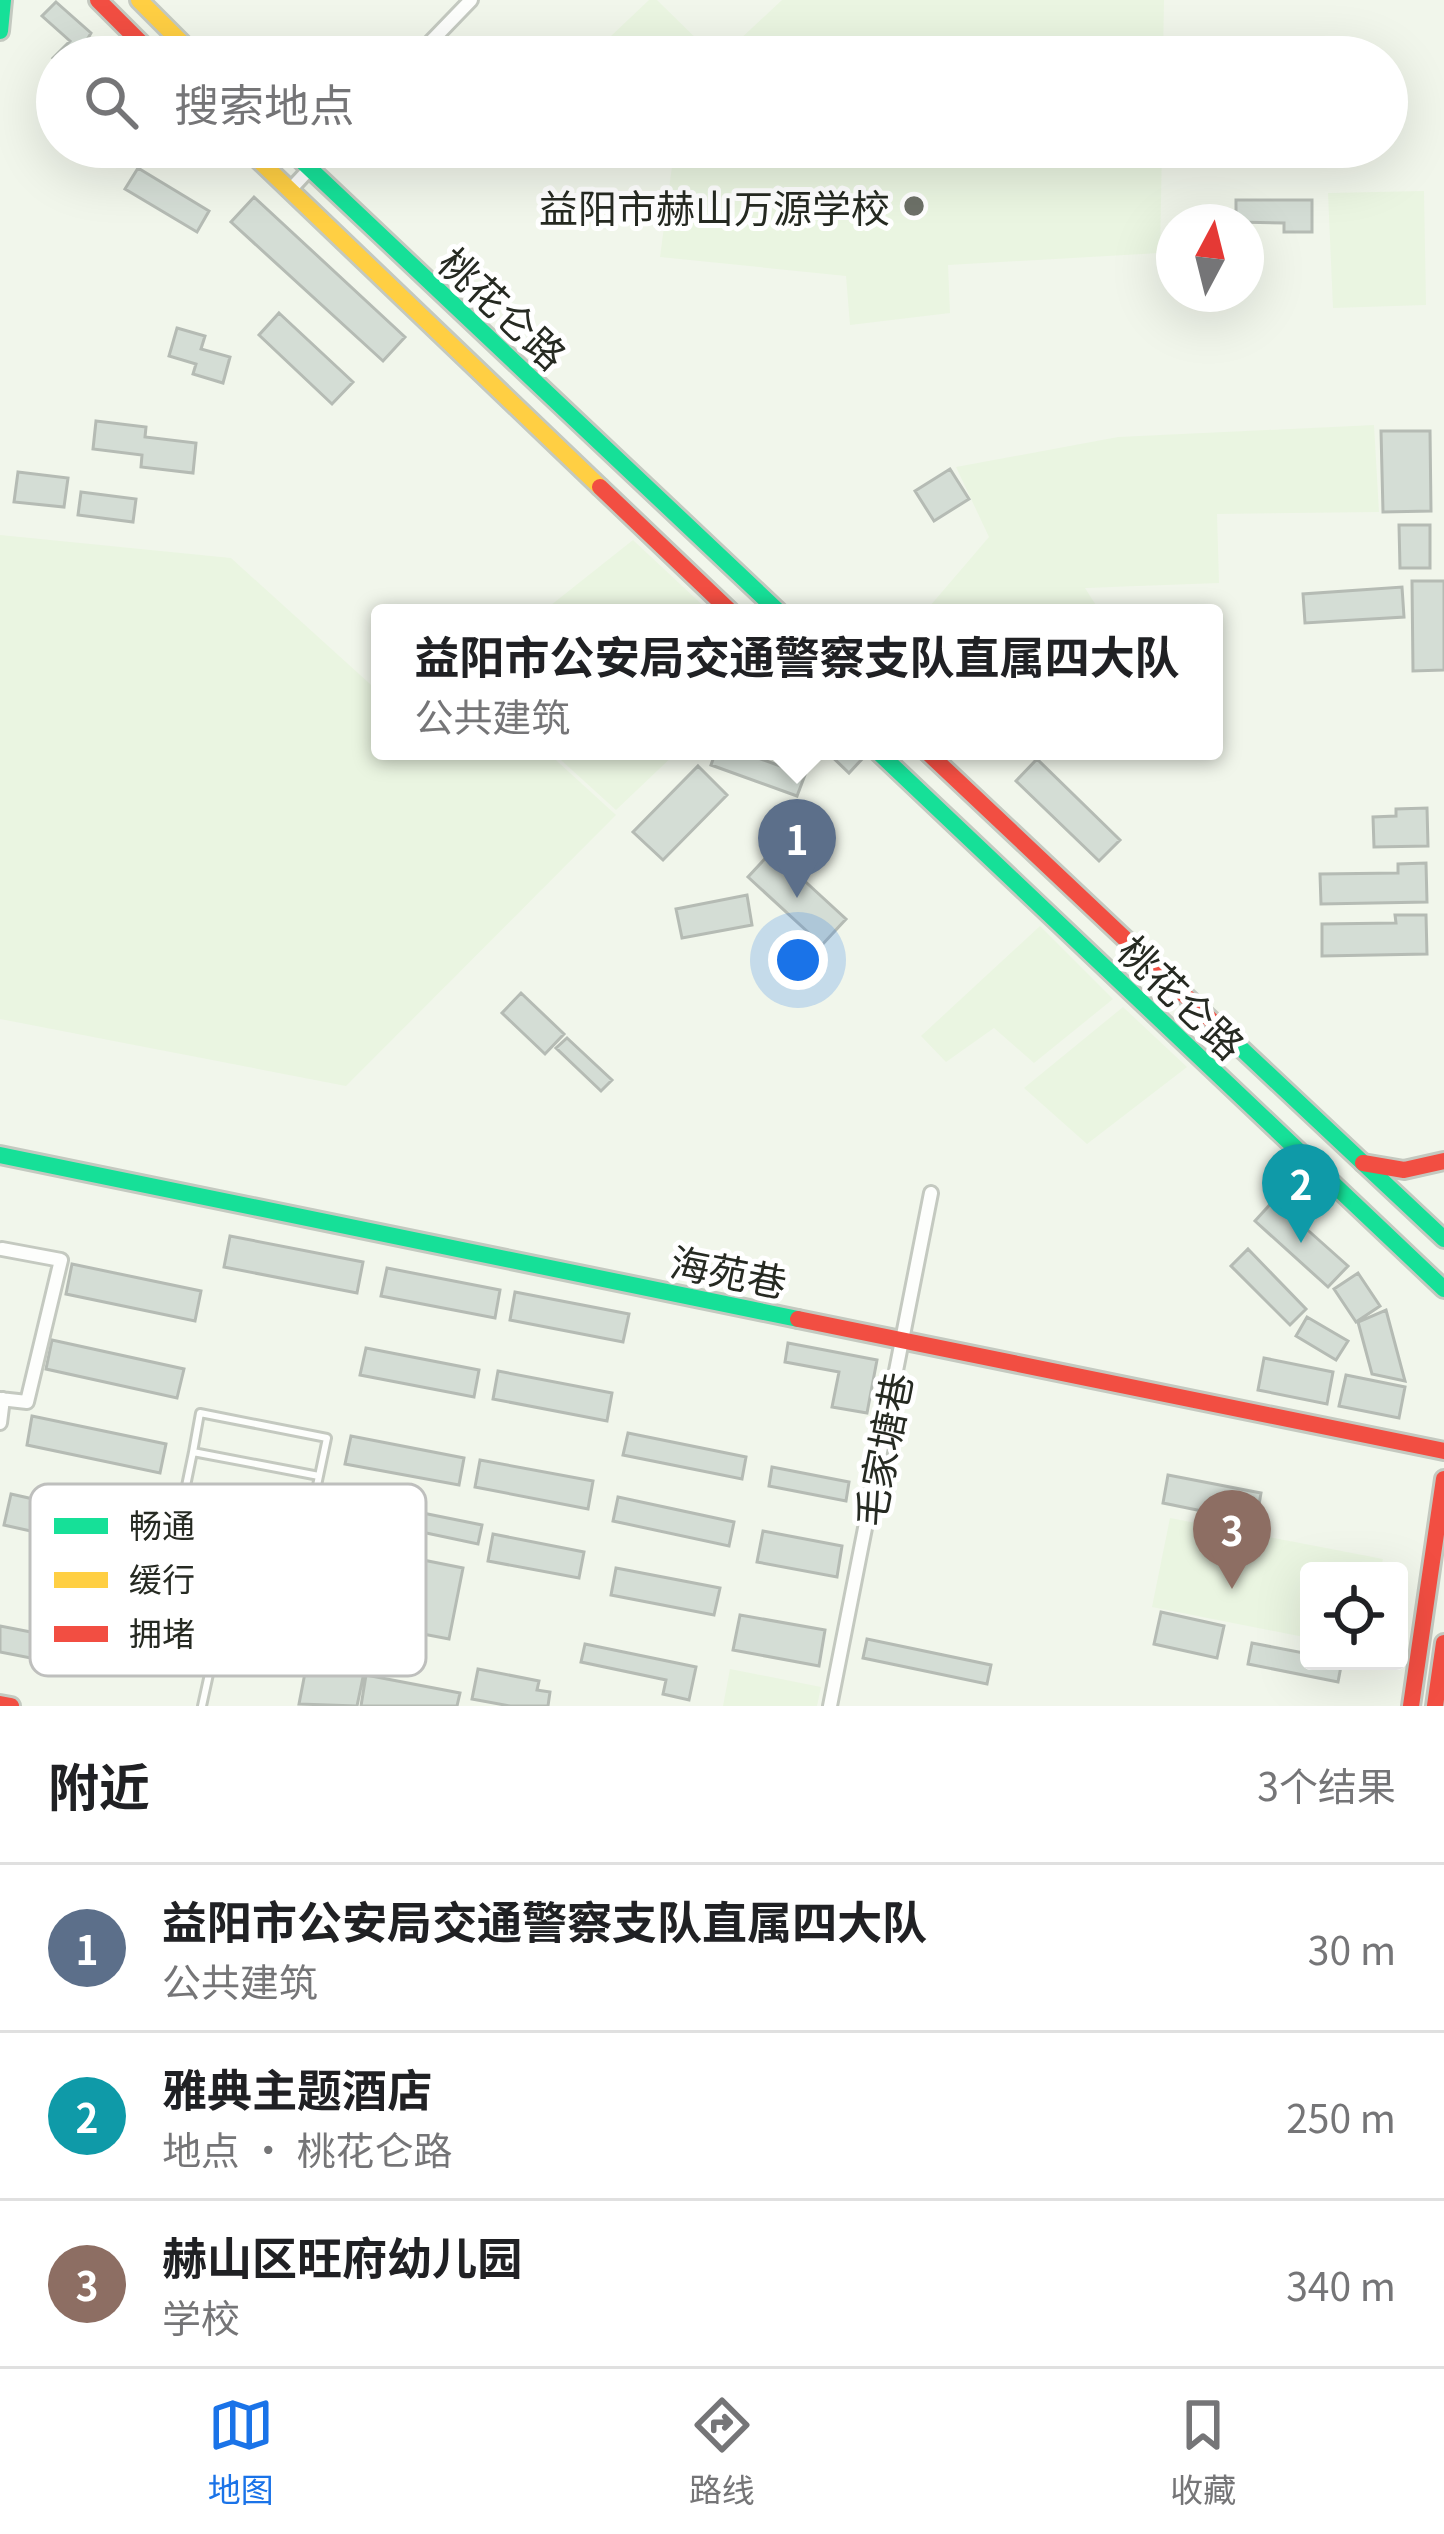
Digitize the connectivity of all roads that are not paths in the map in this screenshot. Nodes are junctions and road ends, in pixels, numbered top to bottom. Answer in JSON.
{"nodes":[{"id":1,"x":3,"y":0,"type":"edge"},
{"id":2,"x":98,"y":0,"type":"edge"},
{"id":3,"x":139,"y":0,"type":"edge"},
{"id":4,"x":471,"y":0,"type":"edge"},
{"id":5,"x":0,"y":31,"type":"edge"},
{"id":6,"x":134,"y":36,"type":"edge"},
{"id":7,"x":175,"y":36,"type":"edge"},
{"id":8,"x":436,"y":36,"type":"edge"},
{"id":9,"x":266,"y":168,"type":"edge"},
{"id":10,"x":309,"y":168,"type":"joint"},
{"id":11,"x":289,"y":190,"type":"junction"},
{"id":12,"x":723,"y":604,"type":"edge"},
{"id":13,"x":770,"y":604,"type":"edge"},
{"id":14,"x":887,"y":760,"type":"edge"},
{"id":15,"x":936,"y":760,"type":"edge"},
{"id":16,"x":0,"y":1155,"type":"edge"},
{"id":17,"x":1444,"y":1161,"type":"edge"},
{"id":18,"x":1363,"y":1163,"type":"junction"},
{"id":19,"x":931,"y":1192,"type":"dead end"},
{"id":20,"x":1444,"y":1239,"type":"edge"},
{"id":21,"x":2,"y":1249,"type":"edge"},
{"id":22,"x":1444,"y":1288,"type":"edge"},
{"id":23,"x":903,"y":1339,"type":"junction"},
{"id":24,"x":2,"y":1399,"type":"edge"},
{"id":25,"x":0,"y":1423,"type":"edge"},
{"id":26,"x":1444,"y":1451,"type":"edge"},
{"id":27,"x":193,"y":1452,"type":"junction"},
{"id":28,"x":319,"y":1476,"type":"junction"},
{"id":29,"x":1444,"y":1479,"type":"edge"},
{"id":30,"x":186,"y":1484,"type":"edge"},
{"id":31,"x":317,"y":1484,"type":"edge"},
{"id":32,"x":1444,"y":1643,"type":"edge"},
{"id":33,"x":209,"y":1676,"type":"edge"},
{"id":34,"x":0,"y":1704,"type":"edge"},
{"id":35,"x":11,"y":1706,"type":"edge"},
{"id":36,"x":202,"y":1706,"type":"edge"},
{"id":37,"x":830,"y":1706,"type":"edge"},
{"id":38,"x":1411,"y":1706,"type":"edge"},
{"id":39,"x":1435,"y":1706,"type":"edge"}],
"edges":[{"from":1,"to":5,"type":"main road"},
{"from":2,"to":6,"type":"main road"},
{"from":3,"to":7,"type":"main road"},
{"from":4,"to":8,"type":"street"},
{"from":9,"to":11,"type":"main road","name":"桃花仑路"},
{"from":10,"to":11,"type":"street"},
{"from":10,"to":13,"type":"main road","name":"桃花仑路"},
{"from":11,"to":12,"type":"main road","name":"桃花仑路"},
{"from":14,"to":22,"type":"main road","name":"桃花仑路"},
{"from":15,"to":18,"type":"main road","name":"桃花仑路"},
{"from":16,"to":23,"type":"main road","name":"海苑巷"},
{"from":17,"to":18,"type":"main road"},
{"from":18,"to":20,"type":"main road","name":"桃花仑路"},
{"from":19,"to":23,"type":"street","name":"毛家塘巷"},
{"from":21,"to":24,"type":"street"},
{"from":23,"to":26,"type":"main road","name":"海苑巷"},
{"from":23,"to":37,"type":"street","name":"毛家塘巷"},
{"from":24,"to":25,"type":"street"},
{"from":27,"to":28,"type":"lane"},
{"from":27,"to":28,"type":"lane"},
{"from":27,"to":30,"type":"lane"},
{"from":28,"to":31,"type":"lane"},
{"from":29,"to":38,"type":"main road"},
{"from":32,"to":39,"type":"main road"},
{"from":33,"to":36,"type":"lane"},
{"from":34,"to":35,"type":"main road"}]}
